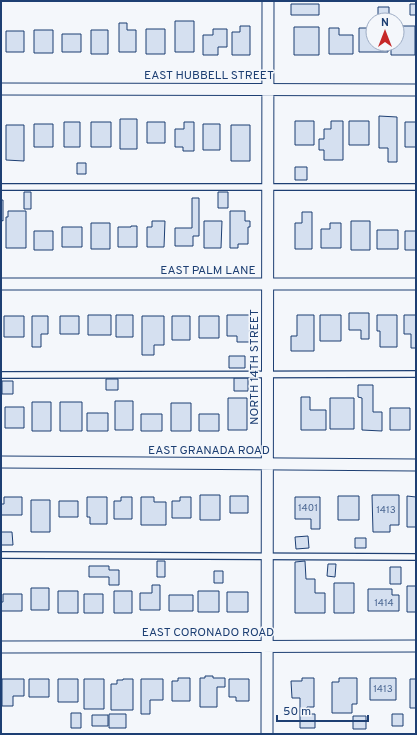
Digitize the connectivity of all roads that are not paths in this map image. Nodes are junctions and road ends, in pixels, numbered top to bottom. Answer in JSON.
{"nodes":[{"id":1,"x":268,"y":1,"type":"edge"},
{"id":2,"x":1,"y":89,"type":"edge"},
{"id":3,"x":268,"y":90,"type":"junction"},
{"id":4,"x":416,"y":90,"type":"edge"},
{"id":5,"x":1,"y":187,"type":"edge"},
{"id":6,"x":268,"y":187,"type":"junction"},
{"id":7,"x":416,"y":187,"type":"edge"},
{"id":8,"x":1,"y":284,"type":"edge"},
{"id":9,"x":268,"y":284,"type":"junction"},
{"id":10,"x":416,"y":284,"type":"edge"},
{"id":11,"x":1,"y":374,"type":"edge"},
{"id":12,"x":268,"y":374,"type":"junction"},
{"id":13,"x":416,"y":374,"type":"edge"},
{"id":14,"x":1,"y":462,"type":"edge"},
{"id":15,"x":268,"y":464,"type":"junction"},
{"id":16,"x":416,"y":465,"type":"edge"},
{"id":17,"x":1,"y":555,"type":"edge"},
{"id":18,"x":268,"y":556,"type":"junction"},
{"id":19,"x":416,"y":557,"type":"edge"},
{"id":20,"x":268,"y":646,"type":"junction"},
{"id":21,"x":416,"y":646,"type":"edge"},
{"id":22,"x":1,"y":647,"type":"edge"},
{"id":23,"x":267,"y":734,"type":"edge"}],
"edges":[{"from":1,"to":3,"type":"street","name":"NORTH 14TH STREET"},
{"from":2,"to":3,"type":"street","name":"EAST HUBBELL STREET"},
{"from":3,"to":4,"type":"street","name":"EAST HUBBELL STREET"},
{"from":3,"to":6,"type":"street","name":"NORTH 14TH STREET"},
{"from":5,"to":6,"type":"lane"},
{"from":6,"to":7,"type":"lane"},
{"from":6,"to":9,"type":"street","name":"NORTH 14TH STREET"},
{"from":8,"to":9,"type":"street","name":"EAST PALM LANE"},
{"from":9,"to":10,"type":"street","name":"EAST PALM LANE"},
{"from":9,"to":12,"type":"street","name":"NORTH 14TH STREET"},
{"from":11,"to":12,"type":"lane"},
{"from":12,"to":13,"type":"lane"},
{"from":12,"to":15,"type":"street","name":"NORTH 14TH STREET"},
{"from":14,"to":15,"type":"street","name":"EAST GRANADA ROAD"},
{"from":15,"to":16,"type":"street","name":"EAST GRANADA ROAD"},
{"from":15,"to":18,"type":"street","name":"NORTH 14TH STREET"},
{"from":17,"to":18,"type":"lane"},
{"from":18,"to":19,"type":"lane"},
{"from":18,"to":20,"type":"street","name":"NORTH 14TH STREET"},
{"from":20,"to":21,"type":"street","name":"EAST CORONADO ROAD"},
{"from":20,"to":22,"type":"street","name":"EAST CORONADO ROAD"},
{"from":20,"to":23,"type":"street","name":"NORTH 14TH STREET"}]}
